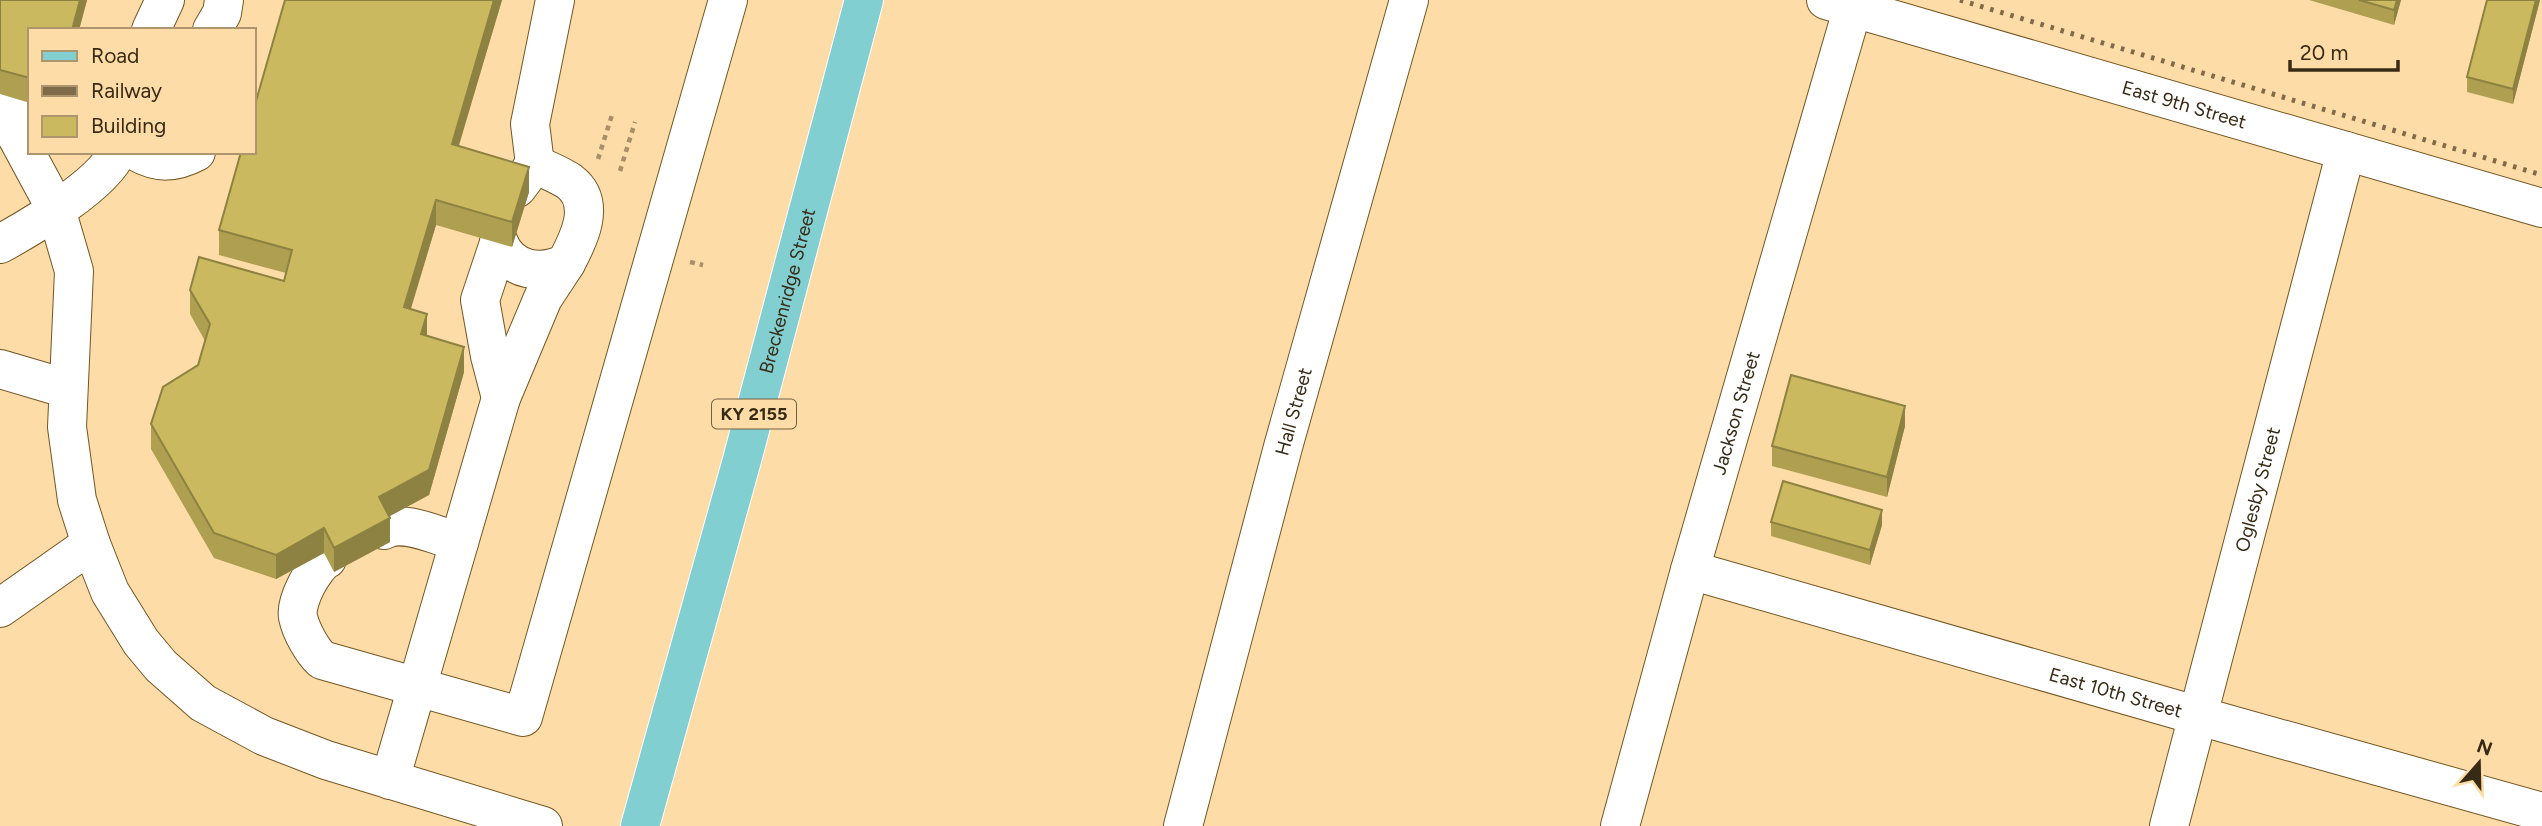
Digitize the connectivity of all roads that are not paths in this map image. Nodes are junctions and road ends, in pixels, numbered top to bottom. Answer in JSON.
{"nodes":[{"id":1,"x":165,"y":0,"type":"edge"},
{"id":2,"x":224,"y":0,"type":"edge"},
{"id":3,"x":555,"y":0,"type":"edge"},
{"id":4,"x":728,"y":0,"type":"edge"},
{"id":5,"x":864,"y":0,"type":"edge"},
{"id":6,"x":1409,"y":0,"type":"edge"},
{"id":7,"x":1845,"y":3,"type":"edge"},
{"id":8,"x":152,"y":28,"type":"edge"},
{"id":9,"x":213,"y":28,"type":"edge"},
{"id":10,"x":9,"y":126,"type":"edge"},
{"id":11,"x":2346,"y":151,"type":"junction"},
{"id":12,"x":115,"y":154,"type":"edge"},
{"id":13,"x":140,"y":154,"type":"edge"},
{"id":14,"x":193,"y":154,"type":"edge"},
{"id":15,"x":2542,"y":208,"type":"edge"},
{"id":16,"x":56,"y":209,"type":"junction"},
{"id":17,"x":0,"y":244,"type":"edge"},
{"id":18,"x":566,"y":263,"type":"junction"},
{"id":19,"x":0,"y":369,"type":"edge"},
{"id":20,"x":68,"y":389,"type":"junction"},
{"id":21,"x":501,"y":398,"type":"junction"},
{"id":22,"x":384,"y":530,"type":"edge"},
{"id":23,"x":459,"y":542,"type":"junction"},
{"id":24,"x":91,"y":544,"type":"junction"},
{"id":25,"x":327,"y":559,"type":"edge"},
{"id":26,"x":1690,"y":570,"type":"junction"},
{"id":27,"x":0,"y":608,"type":"edge"},
{"id":28,"x":417,"y":687,"type":"junction"},
{"id":29,"x":2199,"y":716,"type":"junction"},
{"id":30,"x":390,"y":780,"type":"junction"},
{"id":31,"x":2542,"y":811,"type":"edge"},
{"id":32,"x":543,"y":826,"type":"edge"},
{"id":33,"x":640,"y":826,"type":"edge"},
{"id":34,"x":1183,"y":826,"type":"edge"},
{"id":35,"x":1620,"y":826,"type":"edge"},
{"id":36,"x":2169,"y":826,"type":"edge"}],
"edges":[{"from":1,"to":8,"type":"street"},
{"from":2,"to":9,"type":"street"},
{"from":3,"to":18,"type":"street"},
{"from":4,"to":28,"type":"street"},
{"from":5,"to":33,"type":"main road","name":"Breckenridge Street","number":"KY 2155"},
{"from":6,"to":34,"type":"street","name":"Hall Street"},
{"from":7,"to":11,"type":"street","name":"East 9th Street"},
{"from":7,"to":26,"type":"street","name":"Jackson Street"},
{"from":10,"to":16,"type":"street"},
{"from":11,"to":15,"type":"street","name":"East 9th Street"},
{"from":11,"to":29,"type":"street","name":"Oglesby Street"},
{"from":12,"to":16,"type":"street"},
{"from":13,"to":14,"type":"street"},
{"from":16,"to":17,"type":"street"},
{"from":16,"to":20,"type":"street"},
{"from":18,"to":21,"type":"street"},
{"from":18,"to":21,"type":"street"},
{"from":19,"to":20,"type":"street"},
{"from":20,"to":24,"type":"street"},
{"from":21,"to":23,"type":"street"},
{"from":22,"to":23,"type":"street"},
{"from":23,"to":28,"type":"street"},
{"from":24,"to":27,"type":"street"},
{"from":24,"to":30,"type":"street"},
{"from":25,"to":28,"type":"street"},
{"from":26,"to":29,"type":"street","name":"East 10th Street"},
{"from":26,"to":35,"type":"street","name":"Jackson Street"},
{"from":28,"to":30,"type":"street"},
{"from":29,"to":31,"type":"street","name":"East 10th Street"},
{"from":29,"to":36,"type":"street","name":"Oglesby Street"},
{"from":30,"to":32,"type":"street"}]}
